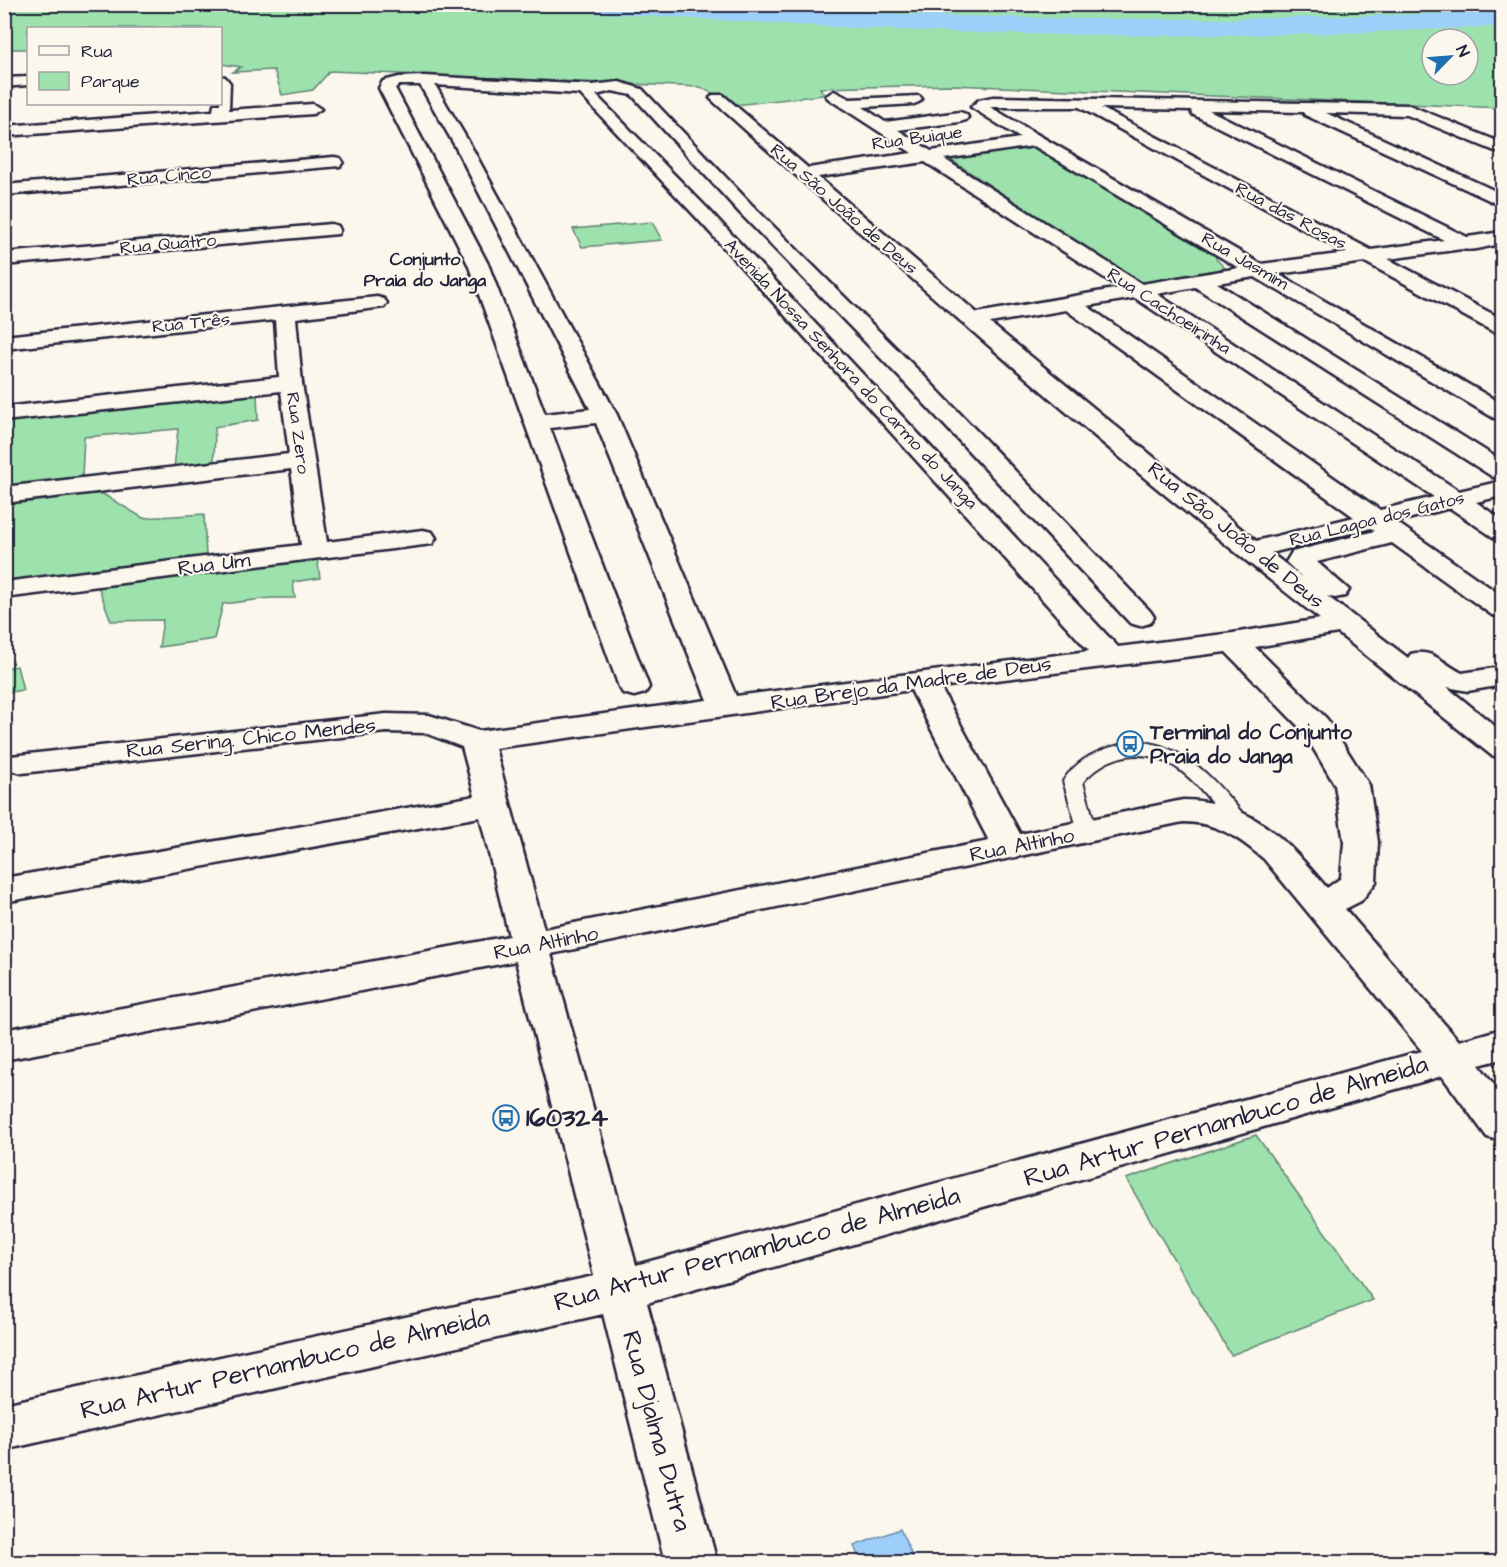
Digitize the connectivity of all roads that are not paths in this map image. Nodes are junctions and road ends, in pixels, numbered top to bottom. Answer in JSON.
{"nodes":[{"id":1,"x":425,"y":80,"type":"junction"},
{"id":2,"x":27,"y":81,"type":"edge"},
{"id":3,"x":4,"y":82,"type":"edge"},
{"id":4,"x":590,"y":92,"type":"junction"},
{"id":5,"x":718,"y":98,"type":"dead end"},
{"id":6,"x":914,"y":99,"type":"dead end"},
{"id":7,"x":1081,"y":103,"type":"junction"},
{"id":8,"x":221,"y":105,"type":"edge"},
{"id":9,"x":1188,"y":106,"type":"junction"},
{"id":10,"x":313,"y":109,"type":"dead end"},
{"id":11,"x":1303,"y":109,"type":"junction"},
{"id":12,"x":221,"y":116,"type":"junction"},
{"id":13,"x":960,"y":117,"type":"dead end"},
{"id":14,"x":883,"y":127,"type":"junction"},
{"id":15,"x":4,"y":132,"type":"edge"},
{"id":16,"x":1035,"y":141,"type":"junction"},
{"id":17,"x":463,"y":146,"type":"junction"},
{"id":18,"x":1503,"y":149,"type":"edge"},
{"id":19,"x":420,"y":150,"type":"junction"},
{"id":20,"x":931,"y":156,"type":"junction"},
{"id":21,"x":334,"y":162,"type":"dead end"},
{"id":22,"x":804,"y":174,"type":"junction"},
{"id":23,"x":4,"y":190,"type":"edge"},
{"id":24,"x":1503,"y":201,"type":"edge"},
{"id":25,"x":744,"y":208,"type":"junction"},
{"id":26,"x":702,"y":213,"type":"junction"},
{"id":27,"x":331,"y":230,"type":"dead end"},
{"id":28,"x":1503,"y":238,"type":"edge"},
{"id":29,"x":1465,"y":243,"type":"junction"},
{"id":30,"x":1366,"y":256,"type":"junction"},
{"id":31,"x":1493,"y":257,"type":"dead end"},
{"id":32,"x":4,"y":259,"type":"edge"},
{"id":33,"x":524,"y":260,"type":"junction"},
{"id":34,"x":478,"y":264,"type":"junction"},
{"id":35,"x":1260,"y":270,"type":"junction"},
{"id":36,"x":1199,"y":281,"type":"junction"},
{"id":37,"x":1139,"y":291,"type":"junction"},
{"id":38,"x":377,"y":303,"type":"dead end"},
{"id":39,"x":1071,"y":303,"type":"junction"},
{"id":40,"x":285,"y":314,"type":"junction"},
{"id":41,"x":971,"y":320,"type":"junction"},
{"id":42,"x":1503,"y":327,"type":"edge"},
{"id":43,"x":4,"y":343,"type":"edge"},
{"id":44,"x":911,"y":376,"type":"junction"},
{"id":45,"x":291,"y":383,"type":"junction"},
{"id":46,"x":859,"y":383,"type":"junction"},
{"id":47,"x":1503,"y":413,"type":"edge"},
{"id":48,"x":4,"y":414,"type":"edge"},
{"id":49,"x":605,"y":415,"type":"junction"},
{"id":50,"x":536,"y":422,"type":"junction"},
{"id":51,"x":302,"y":460,"type":"junction"},
{"id":52,"x":1503,"y":472,"type":"edge"},
{"id":53,"x":1503,"y":488,"type":"edge"},
{"id":54,"x":4,"y":495,"type":"edge"},
{"id":55,"x":1455,"y":500,"type":"junction"},
{"id":56,"x":1387,"y":526,"type":"junction"},
{"id":57,"x":1503,"y":531,"type":"edge"},
{"id":58,"x":423,"y":538,"type":"dead end"},
{"id":59,"x":1251,"y":550,"type":"junction"},
{"id":60,"x":315,"y":551,"type":"junction"},
{"id":61,"x":4,"y":590,"type":"edge"},
{"id":62,"x":1503,"y":609,"type":"edge"},
{"id":63,"x":1140,"y":617,"type":"dead end"},
{"id":64,"x":1345,"y":623,"type":"junction"},
{"id":65,"x":1233,"y":642,"type":"junction"},
{"id":66,"x":1112,"y":657,"type":"junction"},
{"id":67,"x":1503,"y":676,"type":"edge"},
{"id":68,"x":921,"y":680,"type":"junction"},
{"id":69,"x":634,"y":687,"type":"dead end"},
{"id":70,"x":726,"y":708,"type":"junction"},
{"id":71,"x":477,"y":741,"type":"junction"},
{"id":72,"x":1503,"y":748,"type":"edge"},
{"id":73,"x":22,"y":763,"type":"dead end"},
{"id":74,"x":492,"y":804,"type":"junction"},
{"id":75,"x":1238,"y":821,"type":"junction"},
{"id":76,"x":1087,"y":832,"type":"junction"},
{"id":77,"x":1009,"y":846,"type":"junction"},
{"id":78,"x":4,"y":890,"type":"edge"},
{"id":79,"x":1321,"y":906,"type":"junction"},
{"id":80,"x":531,"y":947,"type":"junction"},
{"id":81,"x":1503,"y":1044,"type":"edge"},
{"id":82,"x":4,"y":1045,"type":"edge"},
{"id":83,"x":1450,"y":1058,"type":"junction"},
{"id":84,"x":1503,"y":1125,"type":"edge"},
{"id":85,"x":620,"y":1290,"type":"junction"},
{"id":86,"x":4,"y":1427,"type":"edge"},
{"id":87,"x":691,"y":1563,"type":"edge"}],
"edges":[{"from":1,"to":4,"type":"street"},
{"from":1,"to":17,"type":"street"},
{"from":1,"to":19,"type":"street"},
{"from":2,"to":3,"type":"street"},
{"from":4,"to":25,"type":"street"},
{"from":4,"to":26,"type":"street","name":"Avenida Nossa Senhora do Carmo do Janga"},
{"from":5,"to":22,"type":"street","name":"Rua São João de Deus"},
{"from":6,"to":14,"type":"street","name":"Rua Cachoeirinha"},
{"from":7,"to":9,"type":"street"},
{"from":7,"to":16,"type":"street","name":"Rua Jasmim"},
{"from":7,"to":30,"type":"street","name":"Rua das Rosas"},
{"from":8,"to":12,"type":"street"},
{"from":9,"to":11,"type":"street"},
{"from":9,"to":29,"type":"street"},
{"from":10,"to":12,"type":"street"},
{"from":11,"to":18,"type":"street"},
{"from":11,"to":24,"type":"street"},
{"from":12,"to":15,"type":"street"},
{"from":13,"to":14,"type":"street"},
{"from":14,"to":20,"type":"street","name":"Rua Cachoeirinha"},
{"from":16,"to":20,"type":"street","name":"Rua Buique"},
{"from":16,"to":35,"type":"street","name":"Rua Jasmim"},
{"from":17,"to":19,"type":"street"},
{"from":17,"to":33,"type":"street"},
{"from":19,"to":34,"type":"street"},
{"from":20,"to":22,"type":"street","name":"Rua Buique"},
{"from":20,"to":37,"type":"street","name":"Rua Cachoeirinha"},
{"from":21,"to":23,"type":"street","name":"Rua Cinco"},
{"from":22,"to":41,"type":"street","name":"Rua São João de Deus"},
{"from":25,"to":26,"type":"street"},
{"from":25,"to":44,"type":"street"},
{"from":26,"to":46,"type":"street","name":"Avenida Nossa Senhora do Carmo do Janga"},
{"from":27,"to":32,"type":"street","name":"Rua Quatro"},
{"from":28,"to":29,"type":"street"},
{"from":29,"to":30,"type":"street"},
{"from":29,"to":31,"type":"street"},
{"from":30,"to":35,"type":"street"},
{"from":30,"to":42,"type":"street","name":"Rua das Rosas"},
{"from":33,"to":34,"type":"street"},
{"from":33,"to":49,"type":"street"},
{"from":34,"to":50,"type":"street"},
{"from":35,"to":36,"type":"street"},
{"from":35,"to":47,"type":"street","name":"Rua Jasmim"},
{"from":36,"to":37,"type":"street"},
{"from":36,"to":52,"type":"street"},
{"from":37,"to":39,"type":"street"},
{"from":37,"to":55,"type":"street","name":"Rua Cachoeirinha"},
{"from":38,"to":40,"type":"street","name":"Rua Três"},
{"from":39,"to":41,"type":"street"},
{"from":39,"to":56,"type":"street"},
{"from":40,"to":43,"type":"street","name":"Rua Três"},
{"from":40,"to":45,"type":"street","name":"Rua Zero"},
{"from":41,"to":59,"type":"street","name":"Rua São João de Deus"},
{"from":44,"to":46,"type":"street"},
{"from":44,"to":63,"type":"street"},
{"from":45,"to":48,"type":"street"},
{"from":45,"to":51,"type":"street","name":"Rua Zero"},
{"from":46,"to":66,"type":"street","name":"Avenida Nossa Senhora do Carmo do Janga"},
{"from":49,"to":50,"type":"street"},
{"from":49,"to":70,"type":"street"},
{"from":50,"to":69,"type":"street"},
{"from":51,"to":54,"type":"street"},
{"from":51,"to":60,"type":"street","name":"Rua Zero"},
{"from":53,"to":55,"type":"street","name":"Rua Lagoa dos Gatos"},
{"from":55,"to":56,"type":"street","name":"Rua Lagoa dos Gatos"},
{"from":55,"to":57,"type":"street","name":"Rua Cachoeirinha"},
{"from":56,"to":59,"type":"street","name":"Rua Lagoa dos Gatos"},
{"from":56,"to":62,"type":"street"},
{"from":56,"to":67,"type":"street"},
{"from":58,"to":60,"type":"street","name":"Rua Um"},
{"from":59,"to":64,"type":"street","name":"Rua São João de Deus"},
{"from":60,"to":61,"type":"street","name":"Rua Um"},
{"from":64,"to":65,"type":"street","name":"Rua Brejo da Madre de Deus"},
{"from":64,"to":72,"type":"street","name":"Rua São João de Deus"},
{"from":65,"to":66,"type":"street","name":"Rua Brejo da Madre de Deus"},
{"from":65,"to":79,"type":"street"},
{"from":66,"to":68,"type":"street","name":"Rua Brejo da Madre de Deus"},
{"from":68,"to":70,"type":"street","name":"Rua Brejo da Madre de Deus"},
{"from":68,"to":77,"type":"street"},
{"from":70,"to":71,"type":"street","name":"Rua Brejo da Madre de Deus"},
{"from":71,"to":73,"type":"street","name":"Rua Sering. Chico Mendes"},
{"from":71,"to":74,"type":"street","name":"Rua Djalma Dutra"},
{"from":74,"to":78,"type":"street"},
{"from":74,"to":80,"type":"street","name":"Rua Djalma Dutra"},
{"from":75,"to":76,"type":"street","name":"Rua Altinho"},
{"from":75,"to":76,"type":"lane","name":"Rua Altinho"},
{"from":75,"to":79,"type":"street","name":"Rua Altinho"},
{"from":76,"to":77,"type":"street","name":"Rua Altinho"},
{"from":77,"to":80,"type":"street","name":"Rua Altinho"},
{"from":79,"to":83,"type":"street","name":"Rua Altinho"},
{"from":80,"to":82,"type":"street","name":"Rua Altinho"},
{"from":80,"to":85,"type":"street","name":"Rua Djalma Dutra"},
{"from":81,"to":83,"type":"street","name":"Rua Artur Pernambuco de Almeida"},
{"from":83,"to":84,"type":"street","name":"Rua Altinho"},
{"from":83,"to":85,"type":"street","name":"Rua Artur Pernambuco de Almeida"},
{"from":85,"to":86,"type":"street","name":"Rua Artur Pernambuco de Almeida"},
{"from":85,"to":87,"type":"street","name":"Rua Djalma Dutra"}]}
